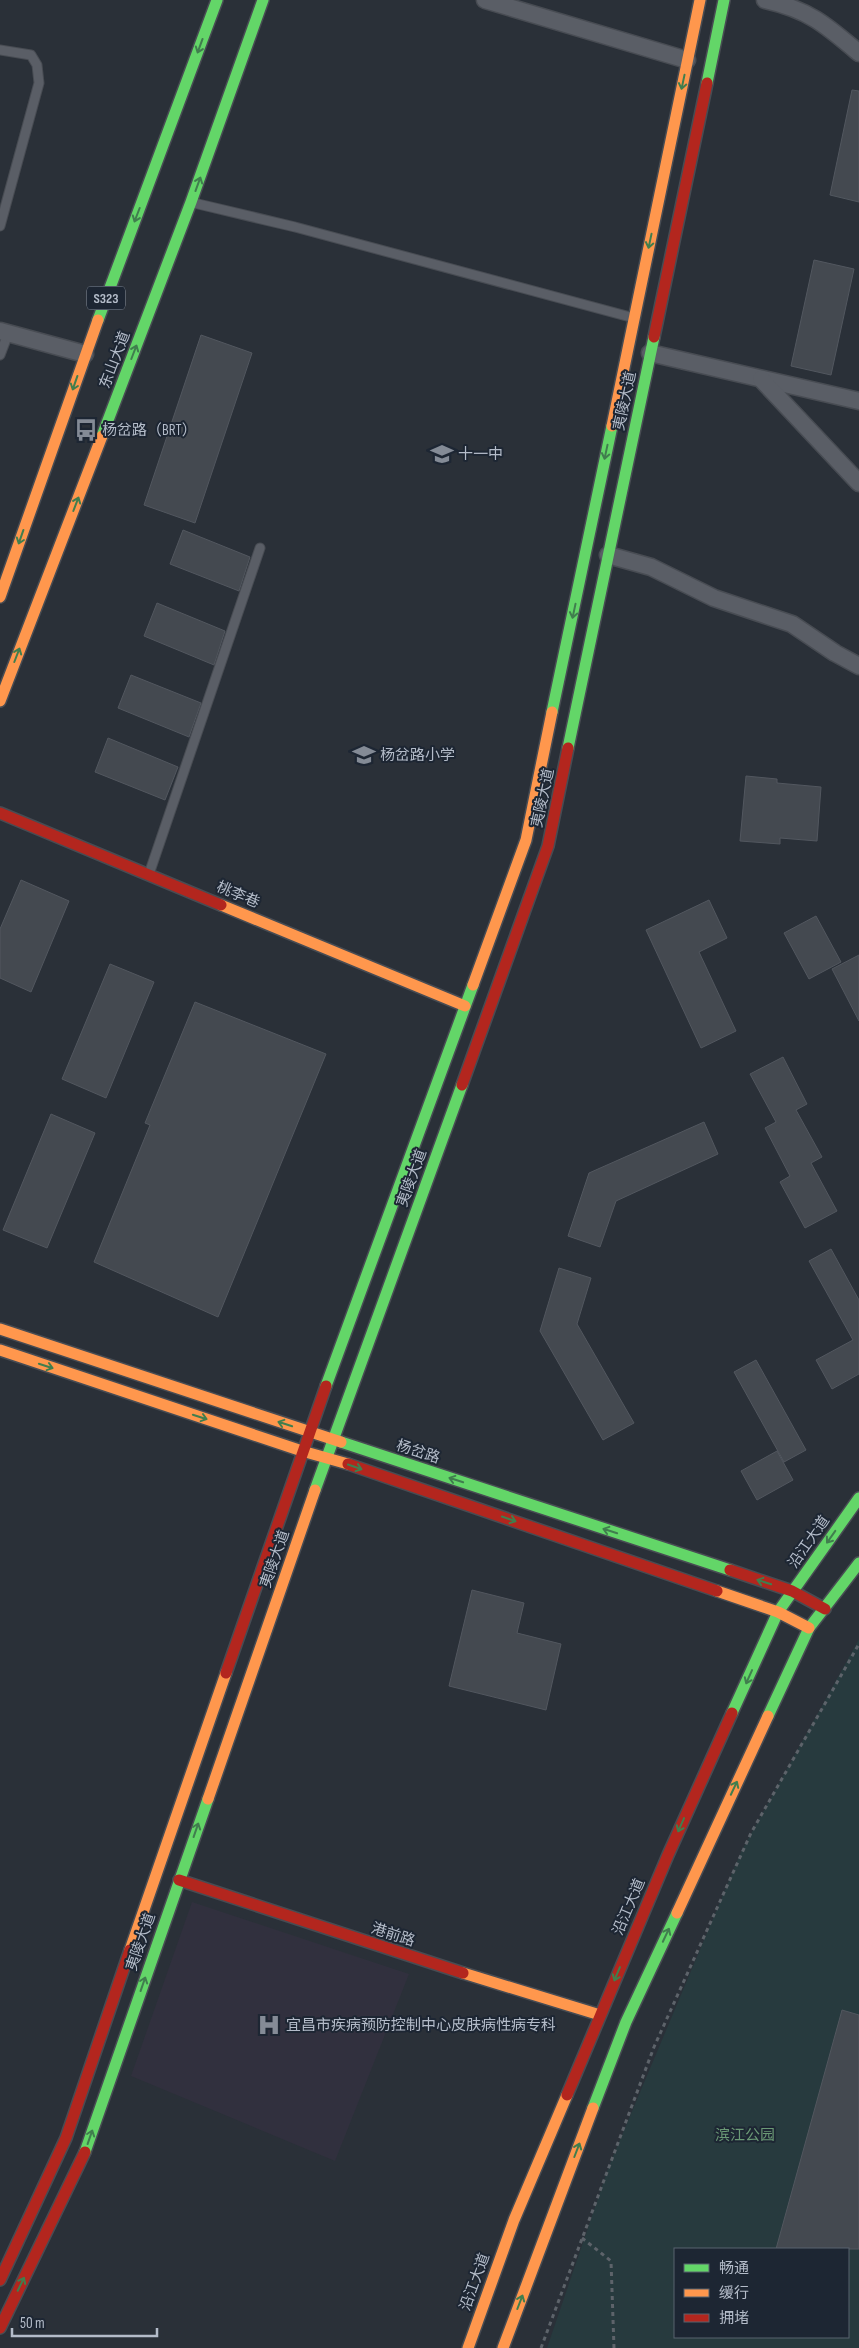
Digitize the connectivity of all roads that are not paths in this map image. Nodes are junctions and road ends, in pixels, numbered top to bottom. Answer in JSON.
{"nodes":[{"id":1,"x":217,"y":0,"type":"edge"},
{"id":2,"x":263,"y":0,"type":"edge"},
{"id":3,"x":485,"y":0,"type":"edge"},
{"id":4,"x":700,"y":0,"type":"edge"},
{"id":5,"x":724,"y":0,"type":"edge"},
{"id":6,"x":764,"y":0,"type":"edge"},
{"id":7,"x":0,"y":50,"type":"edge"},
{"id":8,"x":859,"y":52,"type":"edge"},
{"id":9,"x":687,"y":60,"type":"junction"},
{"id":10,"x":191,"y":202,"type":"junction"},
{"id":11,"x":0,"y":226,"type":"edge"},
{"id":12,"x":634,"y":318,"type":"junction"},
{"id":13,"x":4,"y":332,"type":"edge"},
{"id":14,"x":650,"y":353,"type":"junction"},
{"id":15,"x":85,"y":354,"type":"junction"},
{"id":16,"x":0,"y":355,"type":"edge"},
{"id":17,"x":760,"y":378,"type":"junction"},
{"id":18,"x":859,"y":401,"type":"edge"},
{"id":19,"x":859,"y":483,"type":"edge"},
{"id":20,"x":260,"y":548,"type":"dead end"},
{"id":21,"x":608,"y":555,"type":"junction"},
{"id":22,"x":0,"y":597,"type":"edge"},
{"id":23,"x":859,"y":666,"type":"edge"},
{"id":24,"x":0,"y":701,"type":"edge"},
{"id":25,"x":0,"y":813,"type":"edge"},
{"id":26,"x":148,"y":874,"type":"junction"},
{"id":27,"x":465,"y":1006,"type":"junction"},
{"id":28,"x":0,"y":1329,"type":"edge"},
{"id":29,"x":0,"y":1350,"type":"edge"},
{"id":30,"x":310,"y":1432,"type":"junction"},
{"id":31,"x":333,"y":1440,"type":"junction"},
{"id":32,"x":302,"y":1451,"type":"junction"},
{"id":33,"x":327,"y":1457,"type":"junction"},
{"id":34,"x":859,"y":1498,"type":"edge"},
{"id":35,"x":859,"y":1563,"type":"edge"},
{"id":36,"x":792,"y":1592,"type":"junction"},
{"id":37,"x":825,"y":1608,"type":"junction"},
{"id":38,"x":778,"y":1612,"type":"junction"},
{"id":39,"x":809,"y":1628,"type":"junction"},
{"id":40,"x":179,"y":1880,"type":"junction"},
{"id":41,"x":600,"y":2015,"type":"junction"},
{"id":42,"x":0,"y":2280,"type":"edge"},
{"id":43,"x":0,"y":2328,"type":"edge"},
{"id":44,"x":468,"y":2348,"type":"edge"},
{"id":45,"x":503,"y":2348,"type":"edge"}],
"edges":[{"from":1,"to":15,"type":"main road","name":"东山大道","number":"S323","one_way":true},
{"from":10,"to":2,"type":"main road","name":"东山大道","one_way":true},
{"from":3,"to":9,"type":"street"},
{"from":4,"to":9,"type":"main road","name":"夷陵大道"},
{"from":5,"to":14,"type":"main road","name":"夷陵大道"},
{"from":6,"to":8,"type":"street"},
{"from":7,"to":11,"type":"lane"},
{"from":9,"to":12,"type":"main road","name":"夷陵大道","one_way":true},
{"from":10,"to":12,"type":"lane"},
{"from":24,"to":10,"type":"main road","name":"东山大道","one_way":true},
{"from":12,"to":27,"type":"main road","name":"夷陵大道","one_way":true},
{"from":13,"to":15,"type":"street"},
{"from":13,"to":16,"type":"lane"},
{"from":14,"to":17,"type":"street"},
{"from":14,"to":21,"type":"main road","name":"夷陵大道"},
{"from":15,"to":22,"type":"main road","name":"东山大道","number":"S323","one_way":true},
{"from":17,"to":18,"type":"street"},
{"from":17,"to":19,"type":"street"},
{"from":20,"to":26,"type":"lane"},
{"from":21,"to":23,"type":"street"},
{"from":21,"to":31,"type":"main road","name":"夷陵大道"},
{"from":25,"to":26,"type":"main road","name":"桃李巷"},
{"from":26,"to":27,"type":"main road","name":"桃李巷"},
{"from":27,"to":30,"type":"main road","name":"夷陵大道"},
{"from":30,"to":28,"type":"main road","name":"杨岔路","one_way":true},
{"from":29,"to":32,"type":"main road","one_way":true},
{"from":30,"to":31,"type":"main road","name":"杨岔路"},
{"from":30,"to":32,"type":"main road","name":"夷陵大道"},
{"from":31,"to":33,"type":"main road","name":"夷陵大道"},
{"from":36,"to":31,"type":"main road","name":"杨岔路","one_way":true},
{"from":32,"to":33,"type":"main road"},
{"from":32,"to":42,"type":"main road","name":"夷陵大道"},
{"from":33,"to":38,"type":"main road","one_way":true},
{"from":40,"to":33,"type":"main road","name":"夷陵大道","one_way":true},
{"from":34,"to":36,"type":"main road","name":"沿江大道","one_way":true},
{"from":35,"to":37,"type":"main road"},
{"from":36,"to":37,"type":"main road","name":"杨岔路"},
{"from":36,"to":38,"type":"main road","name":"沿江大道"},
{"from":37,"to":39,"type":"main road"},
{"from":38,"to":39,"type":"main road"},
{"from":38,"to":41,"type":"main road","name":"沿江大道","one_way":true},
{"from":45,"to":39,"type":"main road","one_way":true},
{"from":40,"to":41,"type":"main road","name":"港前路"},
{"from":43,"to":40,"type":"main road","name":"夷陵大道","one_way":true},
{"from":41,"to":44,"type":"main road","name":"沿江大道"}]}
